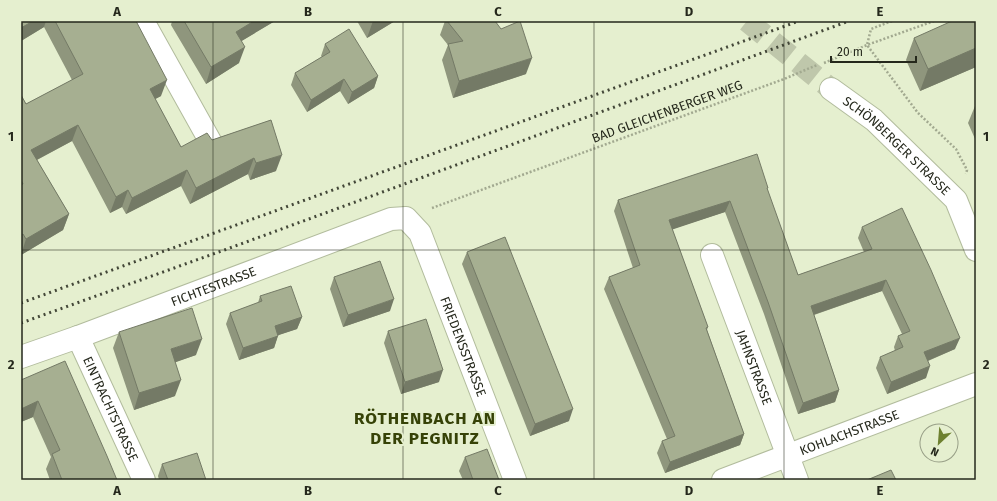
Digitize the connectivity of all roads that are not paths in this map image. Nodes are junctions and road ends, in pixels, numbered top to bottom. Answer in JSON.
{"nodes":[{"id":1,"x":143,"y":21,"type":"edge"},
{"id":2,"x":831,"y":88,"type":"tunnel mouth"},
{"id":3,"x":210,"y":141,"type":"edge"},
{"id":4,"x":406,"y":218,"type":"joint"},
{"id":5,"x":976,"y":250,"type":"edge"},
{"id":6,"x":712,"y":255,"type":"dead end"},
{"id":7,"x":78,"y":337,"type":"junction"},
{"id":8,"x":21,"y":357,"type":"edge"},
{"id":9,"x":976,"y":384,"type":"edge"},
{"id":10,"x":787,"y":456,"type":"junction"},
{"id":11,"x":144,"y":480,"type":"edge"},
{"id":12,"x":515,"y":480,"type":"edge"},
{"id":13,"x":723,"y":480,"type":"edge"},
{"id":14,"x":797,"y":480,"type":"edge"}],
"edges":[{"from":1,"to":3,"type":"street"},
{"from":2,"to":5,"type":"street","name":"SCHÖNBERGER STRASSE"},
{"from":4,"to":7,"type":"street","name":"FICHTESTRASSE"},
{"from":4,"to":12,"type":"street","name":"FRIEDENSSTRASSE"},
{"from":6,"to":10,"type":"street","name":"JAHNSTRASSE"},
{"from":7,"to":8,"type":"street","name":"FICHTESTRASSE"},
{"from":7,"to":11,"type":"street","name":"EINTRACHTSTRASSE"},
{"from":9,"to":10,"type":"street","name":"KOHLACHSTRASSE"},
{"from":10,"to":13,"type":"street","name":"KOHLACHSTRASSE"},
{"from":10,"to":14,"type":"street","name":"JAHNSTRASSE"}]}
